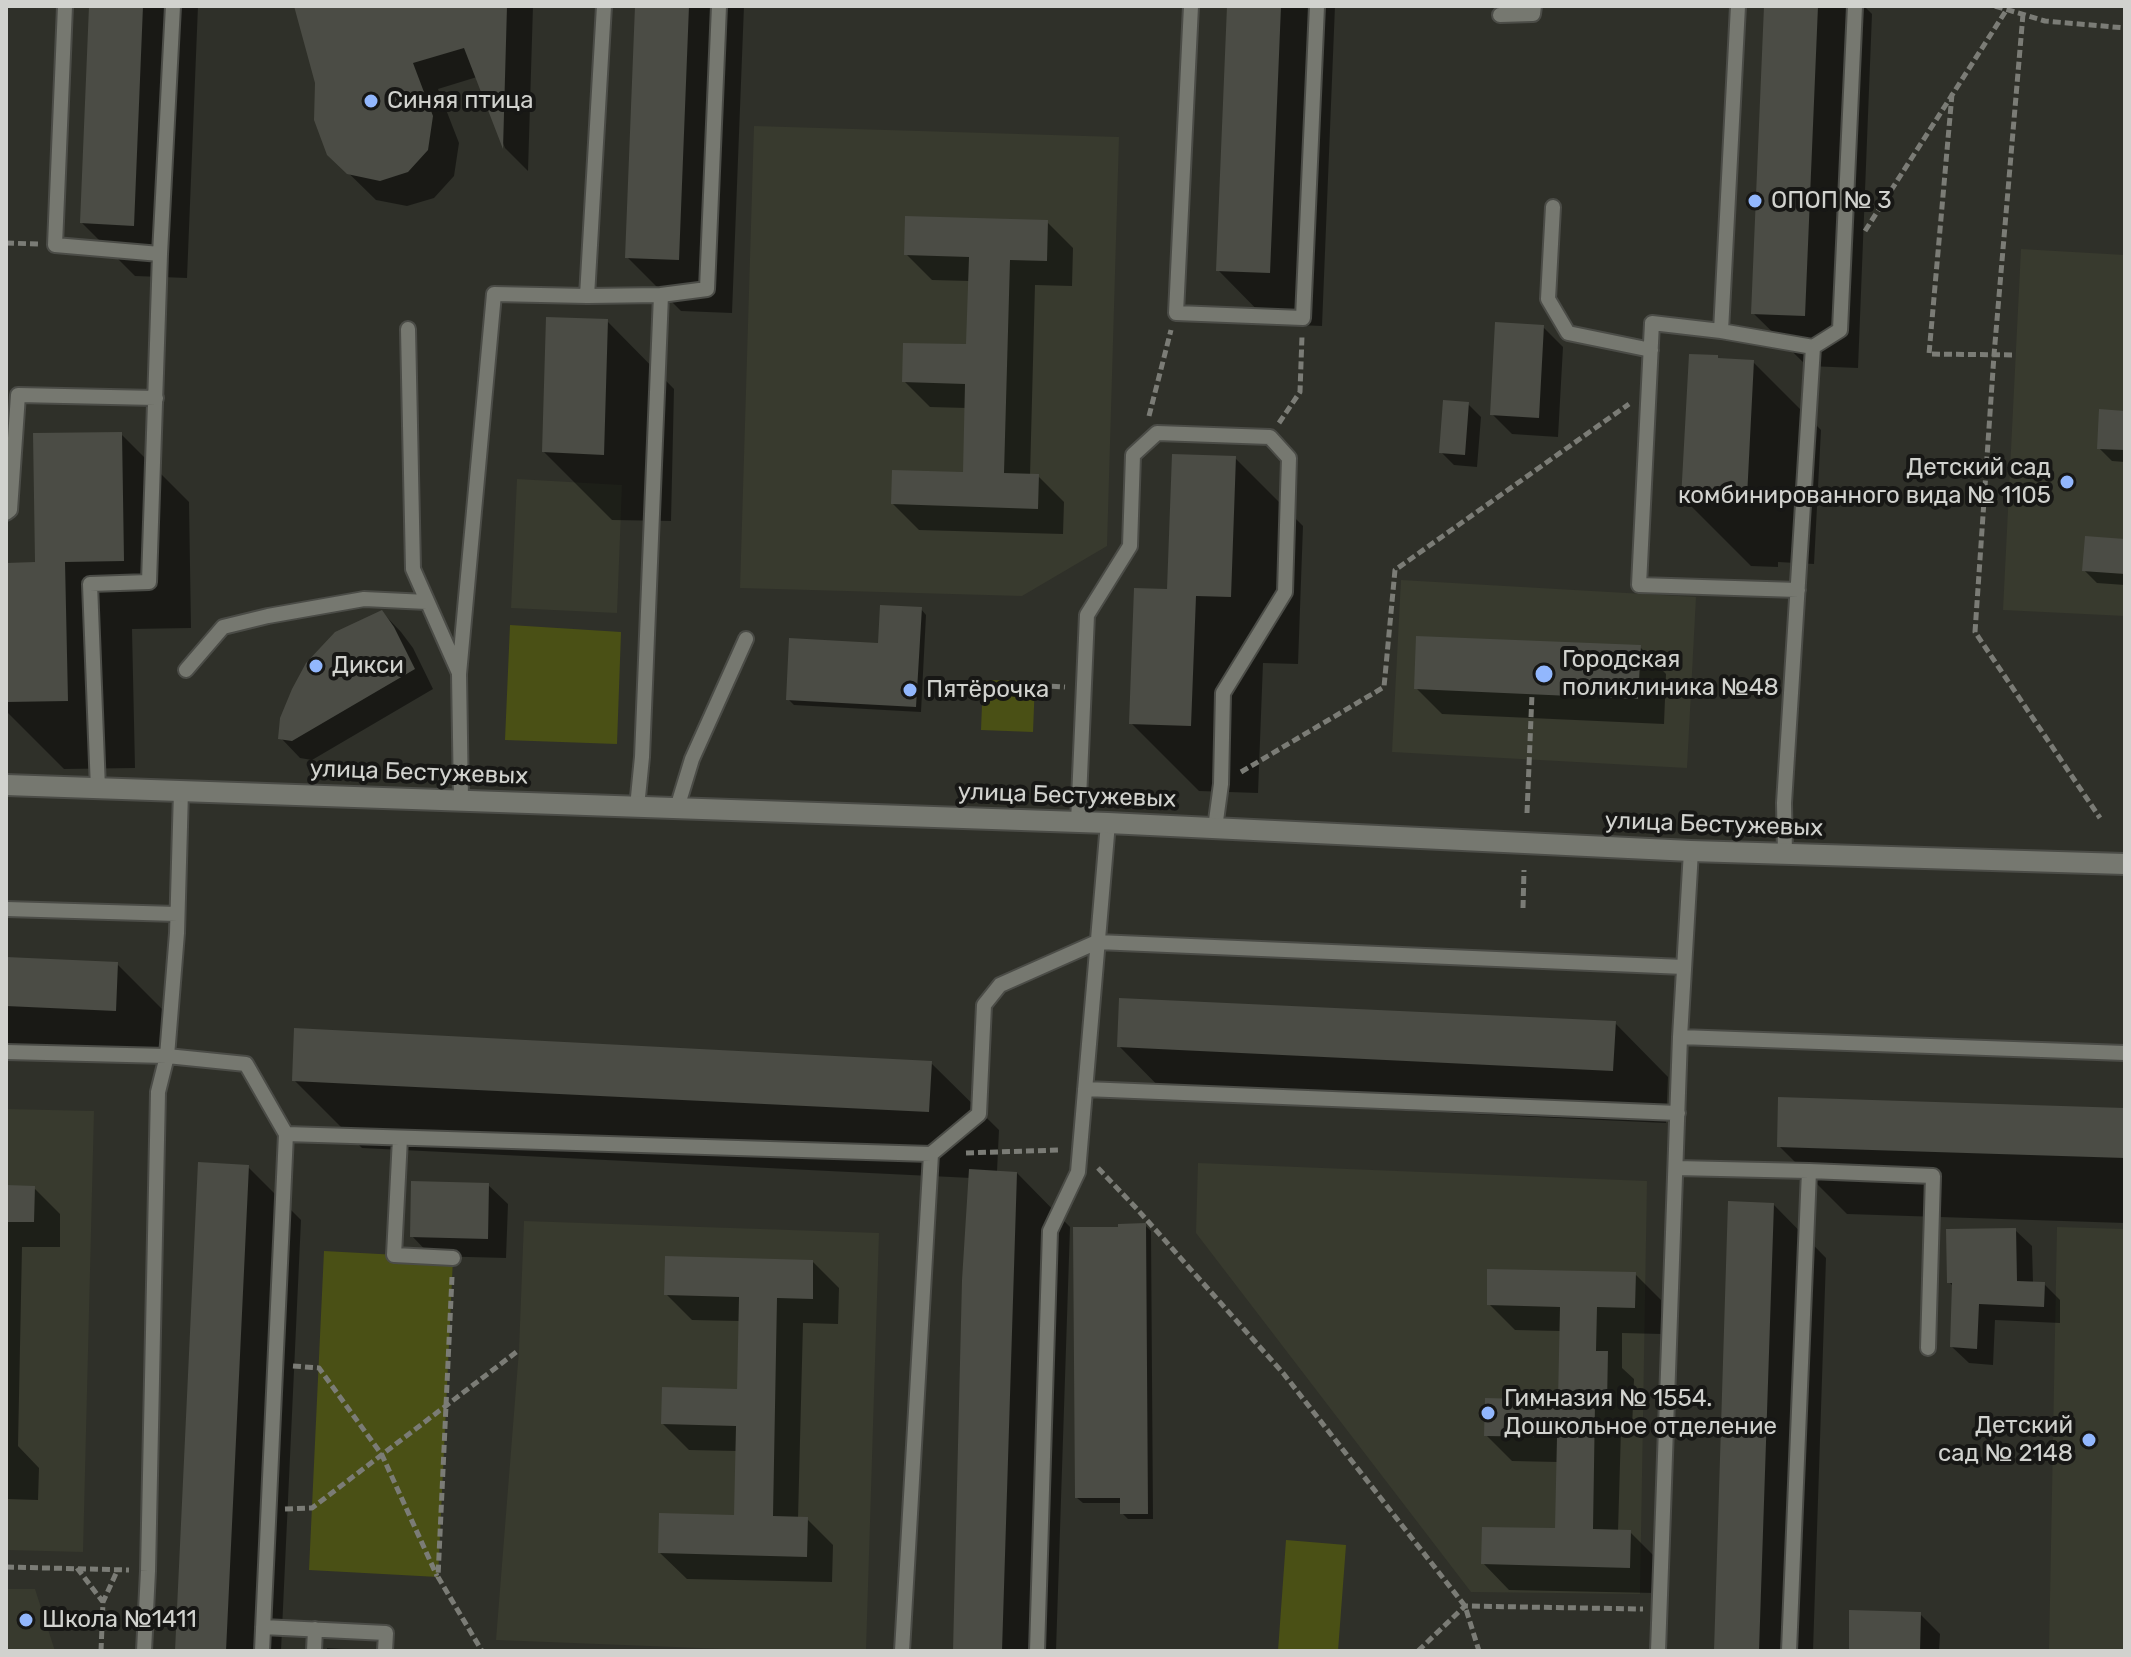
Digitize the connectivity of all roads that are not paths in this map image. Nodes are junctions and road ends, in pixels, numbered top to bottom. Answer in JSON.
{"nodes":[{"id":1,"x":65,"y":6,"type":"edge"},
{"id":2,"x":173,"y":6,"type":"edge"},
{"id":3,"x":604,"y":6,"type":"edge"},
{"id":4,"x":719,"y":6,"type":"edge"},
{"id":5,"x":1191,"y":6,"type":"edge"},
{"id":6,"x":1317,"y":6,"type":"edge"},
{"id":7,"x":1534,"y":6,"type":"edge"},
{"id":8,"x":1738,"y":6,"type":"edge"},
{"id":9,"x":1855,"y":6,"type":"edge"},
{"id":10,"x":1500,"y":15,"type":"dead end"},
{"id":11,"x":1553,"y":207,"type":"dead end"},
{"id":12,"x":160,"y":254,"type":"junction"},
{"id":13,"x":661,"y":295,"type":"junction"},
{"id":14,"x":587,"y":296,"type":"junction"},
{"id":15,"x":408,"y":329,"type":"dead end"},
{"id":16,"x":1721,"y":331,"type":"junction"},
{"id":17,"x":1813,"y":347,"type":"junction"},
{"id":18,"x":1651,"y":350,"type":"junction"},
{"id":19,"x":156,"y":398,"type":"junction"},
{"id":20,"x":6,"y":513,"type":"edge"},
{"id":21,"x":1798,"y":590,"type":"junction"},
{"id":22,"x":427,"y":602,"type":"junction"},
{"id":23,"x":746,"y":639,"type":"dead end"},
{"id":24,"x":186,"y":670,"type":"dead end"},
{"id":25,"x":459,"y":674,"type":"junction"},
{"id":26,"x":6,"y":785,"type":"edge"},
{"id":27,"x":98,"y":789,"type":"junction"},
{"id":28,"x":181,"y":791,"type":"junction"},
{"id":29,"x":461,"y":800,"type":"junction"},
{"id":30,"x":637,"y":807,"type":"junction"},
{"id":31,"x":677,"y":808,"type":"junction"},
{"id":32,"x":1078,"y":822,"type":"junction"},
{"id":33,"x":1108,"y":823,"type":"junction"},
{"id":34,"x":1215,"y":828,"type":"junction"},
{"id":35,"x":1691,"y":851,"type":"junction"},
{"id":36,"x":1785,"y":854,"type":"junction"},
{"id":37,"x":2125,"y":864,"type":"edge"},
{"id":38,"x":6,"y":909,"type":"edge"},
{"id":39,"x":177,"y":914,"type":"junction"},
{"id":40,"x":1097,"y":942,"type":"junction"},
{"id":41,"x":1684,"y":967,"type":"junction"},
{"id":42,"x":1680,"y":1037,"type":"junction"},
{"id":43,"x":6,"y":1052,"type":"edge"},
{"id":44,"x":2125,"y":1053,"type":"edge"},
{"id":45,"x":167,"y":1056,"type":"junction"},
{"id":46,"x":1085,"y":1089,"type":"junction"},
{"id":47,"x":1678,"y":1113,"type":"junction"},
{"id":48,"x":286,"y":1134,"type":"junction"},
{"id":49,"x":400,"y":1138,"type":"junction"},
{"id":50,"x":931,"y":1154,"type":"junction"},
{"id":51,"x":1676,"y":1168,"type":"junction"},
{"id":52,"x":1809,"y":1171,"type":"junction"},
{"id":53,"x":453,"y":1258,"type":"road end"},
{"id":54,"x":1928,"y":1348,"type":"dead end"},
{"id":55,"x":263,"y":1627,"type":"junction"},
{"id":56,"x":315,"y":1629,"type":"junction"},
{"id":57,"x":144,"y":1651,"type":"edge"},
{"id":58,"x":262,"y":1651,"type":"edge"},
{"id":59,"x":314,"y":1651,"type":"edge"},
{"id":60,"x":385,"y":1651,"type":"edge"},
{"id":61,"x":902,"y":1651,"type":"edge"},
{"id":62,"x":1037,"y":1651,"type":"edge"},
{"id":63,"x":1658,"y":1651,"type":"edge"},
{"id":64,"x":1789,"y":1651,"type":"edge"}],
"edges":[{"from":1,"to":12,"type":"lane"},
{"from":2,"to":12,"type":"lane"},
{"from":3,"to":14,"type":"lane"},
{"from":4,"to":13,"type":"lane"},
{"from":5,"to":6,"type":"lane"},
{"from":7,"to":10,"type":"lane"},
{"from":8,"to":16,"type":"lane"},
{"from":9,"to":17,"type":"lane"},
{"from":11,"to":18,"type":"lane"},
{"from":12,"to":19,"type":"lane"},
{"from":13,"to":14,"type":"lane"},
{"from":13,"to":30,"type":"lane"},
{"from":14,"to":25,"type":"lane"},
{"from":15,"to":22,"type":"lane"},
{"from":16,"to":17,"type":"lane"},
{"from":16,"to":18,"type":"lane"},
{"from":17,"to":21,"type":"lane"},
{"from":18,"to":21,"type":"lane"},
{"from":19,"to":20,"type":"lane"},
{"from":19,"to":27,"type":"lane"},
{"from":21,"to":36,"type":"lane"},
{"from":22,"to":24,"type":"lane"},
{"from":22,"to":25,"type":"lane"},
{"from":23,"to":31,"type":"lane"},
{"from":25,"to":29,"type":"lane"},
{"from":26,"to":27,"type":"street","name":"улица Бестужевых"},
{"from":27,"to":28,"type":"street","name":"улица Бестужевых"},
{"from":28,"to":29,"type":"street","name":"улица Бестужевых"},
{"from":28,"to":39,"type":"lane"},
{"from":29,"to":30,"type":"street","name":"улица Бестужевых"},
{"from":30,"to":31,"type":"street","name":"улица Бестужевых"},
{"from":31,"to":32,"type":"street","name":"улица Бестужевых"},
{"from":32,"to":33,"type":"street","name":"улица Бестужевых"},
{"from":32,"to":34,"type":"lane"},
{"from":33,"to":34,"type":"street","name":"улица Бестужевых"},
{"from":33,"to":40,"type":"lane"},
{"from":34,"to":35,"type":"street","name":"улица Бестужевых"},
{"from":35,"to":36,"type":"street","name":"улица Бестужевых"},
{"from":35,"to":41,"type":"lane"},
{"from":36,"to":37,"type":"street","name":"улица Бестужевых"},
{"from":38,"to":39,"type":"lane"},
{"from":39,"to":45,"type":"lane"},
{"from":40,"to":41,"type":"lane"},
{"from":40,"to":46,"type":"lane"},
{"from":40,"to":50,"type":"lane"},
{"from":41,"to":42,"type":"lane"},
{"from":42,"to":44,"type":"lane"},
{"from":42,"to":47,"type":"lane"},
{"from":43,"to":45,"type":"lane"},
{"from":45,"to":48,"type":"lane"},
{"from":45,"to":57,"type":"lane"},
{"from":46,"to":47,"type":"lane"},
{"from":46,"to":62,"type":"lane"},
{"from":47,"to":51,"type":"lane"},
{"from":48,"to":49,"type":"lane"},
{"from":48,"to":55,"type":"lane"},
{"from":49,"to":50,"type":"lane"},
{"from":49,"to":53,"type":"lane"},
{"from":50,"to":61,"type":"lane"},
{"from":51,"to":52,"type":"lane"},
{"from":51,"to":63,"type":"lane"},
{"from":52,"to":54,"type":"lane"},
{"from":52,"to":64,"type":"lane"},
{"from":55,"to":56,"type":"lane"},
{"from":55,"to":58,"type":"lane"},
{"from":56,"to":59,"type":"lane"},
{"from":56,"to":60,"type":"lane"}]}
